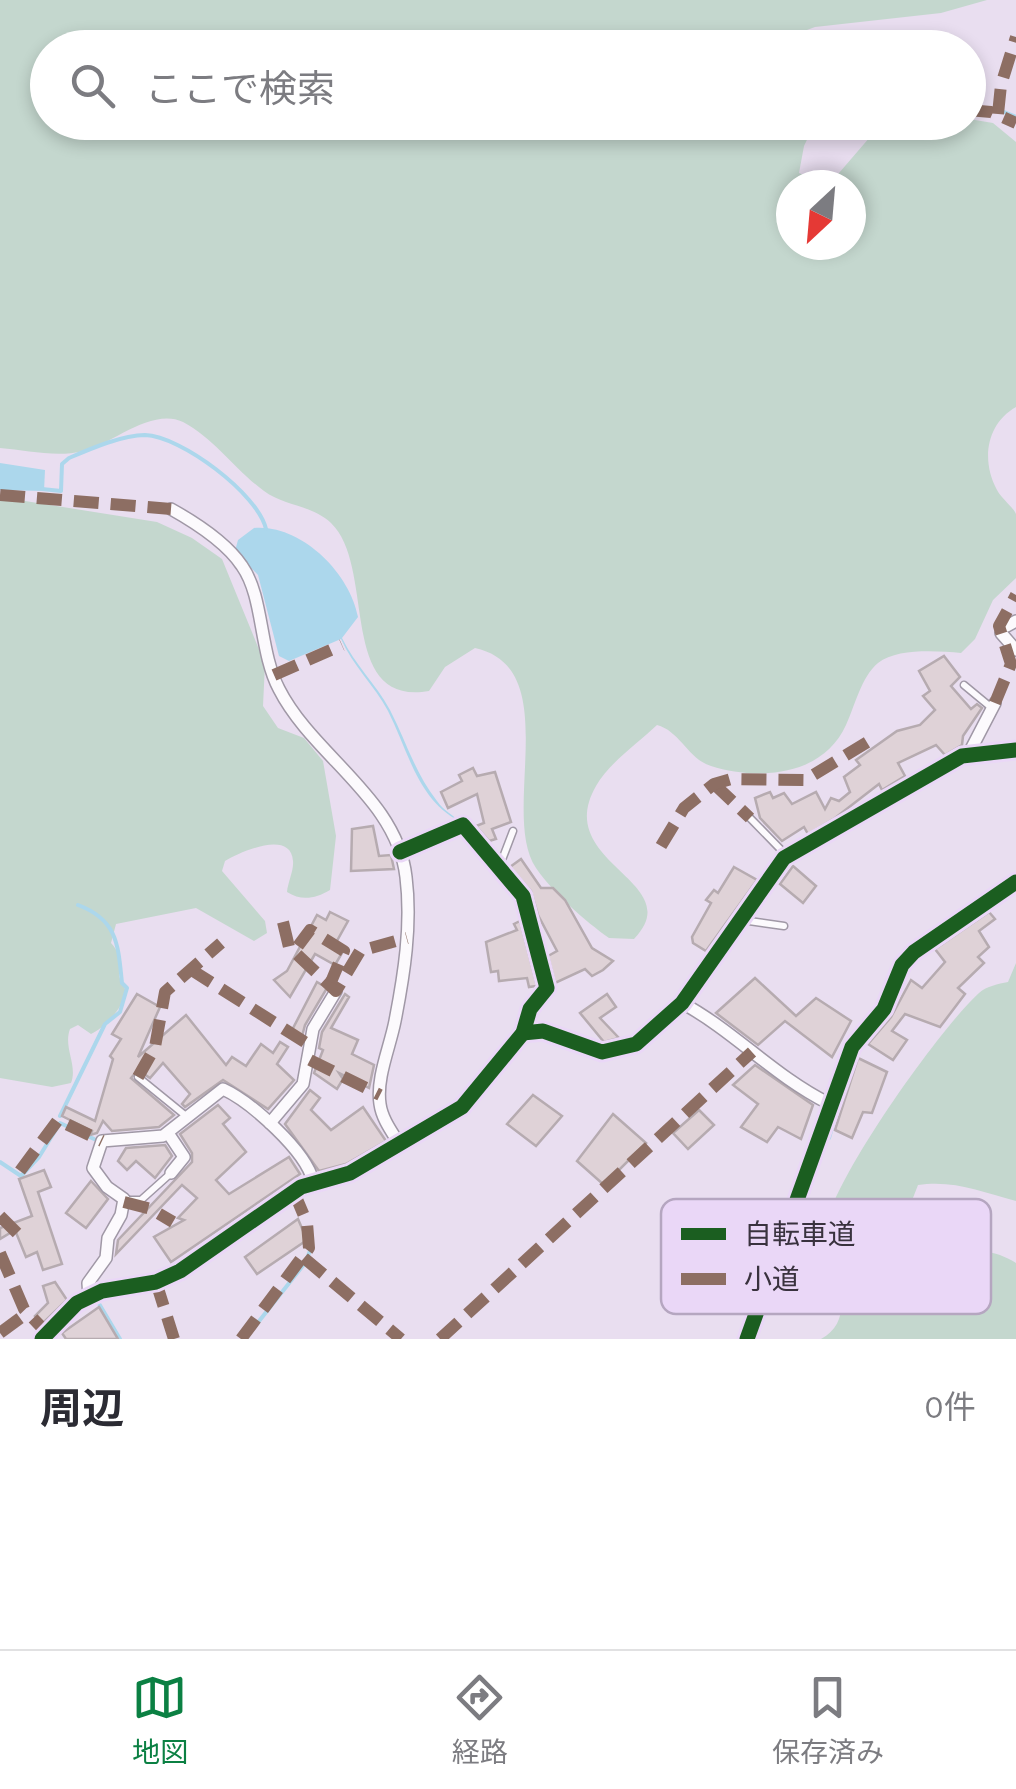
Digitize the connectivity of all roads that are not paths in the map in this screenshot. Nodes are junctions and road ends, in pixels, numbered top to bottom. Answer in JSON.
{"nodes":[{"id":1,"x":171,"y":510,"type":"dead end"},
{"id":2,"x":1008,"y":627,"type":"edge"},
{"id":3,"x":1016,"y":650,"type":"edge"},
{"id":4,"x":964,"y":685,"type":"dead end"},
{"id":5,"x":994,"y":706,"type":"joint"},
{"id":6,"x":1016,"y":750,"type":"edge"},
{"id":7,"x":968,"y":755,"type":"junction"},
{"id":8,"x":750,"y":818,"type":"dead end"},
{"id":9,"x":513,"y":832,"type":"dead end"},
{"id":10,"x":400,"y":852,"type":"junction"},
{"id":11,"x":787,"y":856,"type":"junction"},
{"id":12,"x":500,"y":865,"type":"junction"},
{"id":13,"x":1016,"y":882,"type":"edge"},
{"id":14,"x":742,"y":920,"type":"junction"},
{"id":15,"x":784,"y":926,"type":"dead end"},
{"id":16,"x":336,"y":991,"type":"dead end"},
{"id":17,"x":682,"y":1003,"type":"junction"},
{"id":18,"x":523,"y":1033,"type":"junction"},
{"id":19,"x":138,"y":1077,"type":"dead end"},
{"id":20,"x":828,"y":1103,"type":"junction"},
{"id":21,"x":187,"y":1117,"type":"junction"},
{"id":22,"x":270,"y":1123,"type":"junction"},
{"id":23,"x":168,"y":1133,"type":"junction"},
{"id":24,"x":400,"y":1145,"type":"junction"},
{"id":25,"x":171,"y":1173,"type":"joint"},
{"id":26,"x":314,"y":1181,"type":"junction"},
{"id":27,"x":800,"y":1199,"type":"edge"},
{"id":28,"x":124,"y":1200,"type":"junction"},
{"id":29,"x":89,"y":1297,"type":"junction"},
{"id":30,"x":756,"y":1314,"type":"edge"},
{"id":31,"x":42,"y":1339,"type":"edge"},
{"id":32,"x":747,"y":1339,"type":"edge"}],
"edges":[{"from":1,"to":10,"type":"street"},
{"from":2,"to":3,"type":"street"},
{"from":4,"to":5,"type":"lane"},
{"from":5,"to":7,"type":"street"},
{"from":6,"to":7,"type":"street"},
{"from":7,"to":11,"type":"street"},
{"from":8,"to":11,"type":"lane"},
{"from":9,"to":12,"type":"lane"},
{"from":10,"to":12,"type":"street"},
{"from":10,"to":24,"type":"street"},
{"from":11,"to":14,"type":"street"},
{"from":12,"to":18,"type":"street"},
{"from":13,"to":20,"type":"street"},
{"from":14,"to":15,"type":"lane"},
{"from":14,"to":17,"type":"street"},
{"from":16,"to":22,"type":"street"},
{"from":17,"to":18,"type":"street"},
{"from":17,"to":20,"type":"street"},
{"from":18,"to":24,"type":"street"},
{"from":19,"to":21,"type":"lane"},
{"from":20,"to":27,"type":"street"},
{"from":21,"to":22,"type":"street"},
{"from":21,"to":23,"type":"street"},
{"from":22,"to":26,"type":"street"},
{"from":23,"to":25,"type":"street"},
{"from":23,"to":28,"type":"street"},
{"from":24,"to":26,"type":"street"},
{"from":25,"to":28,"type":"lane"},
{"from":26,"to":29,"type":"street"},
{"from":28,"to":29,"type":"street"},
{"from":29,"to":31,"type":"street"},
{"from":30,"to":32,"type":"street"}]}
